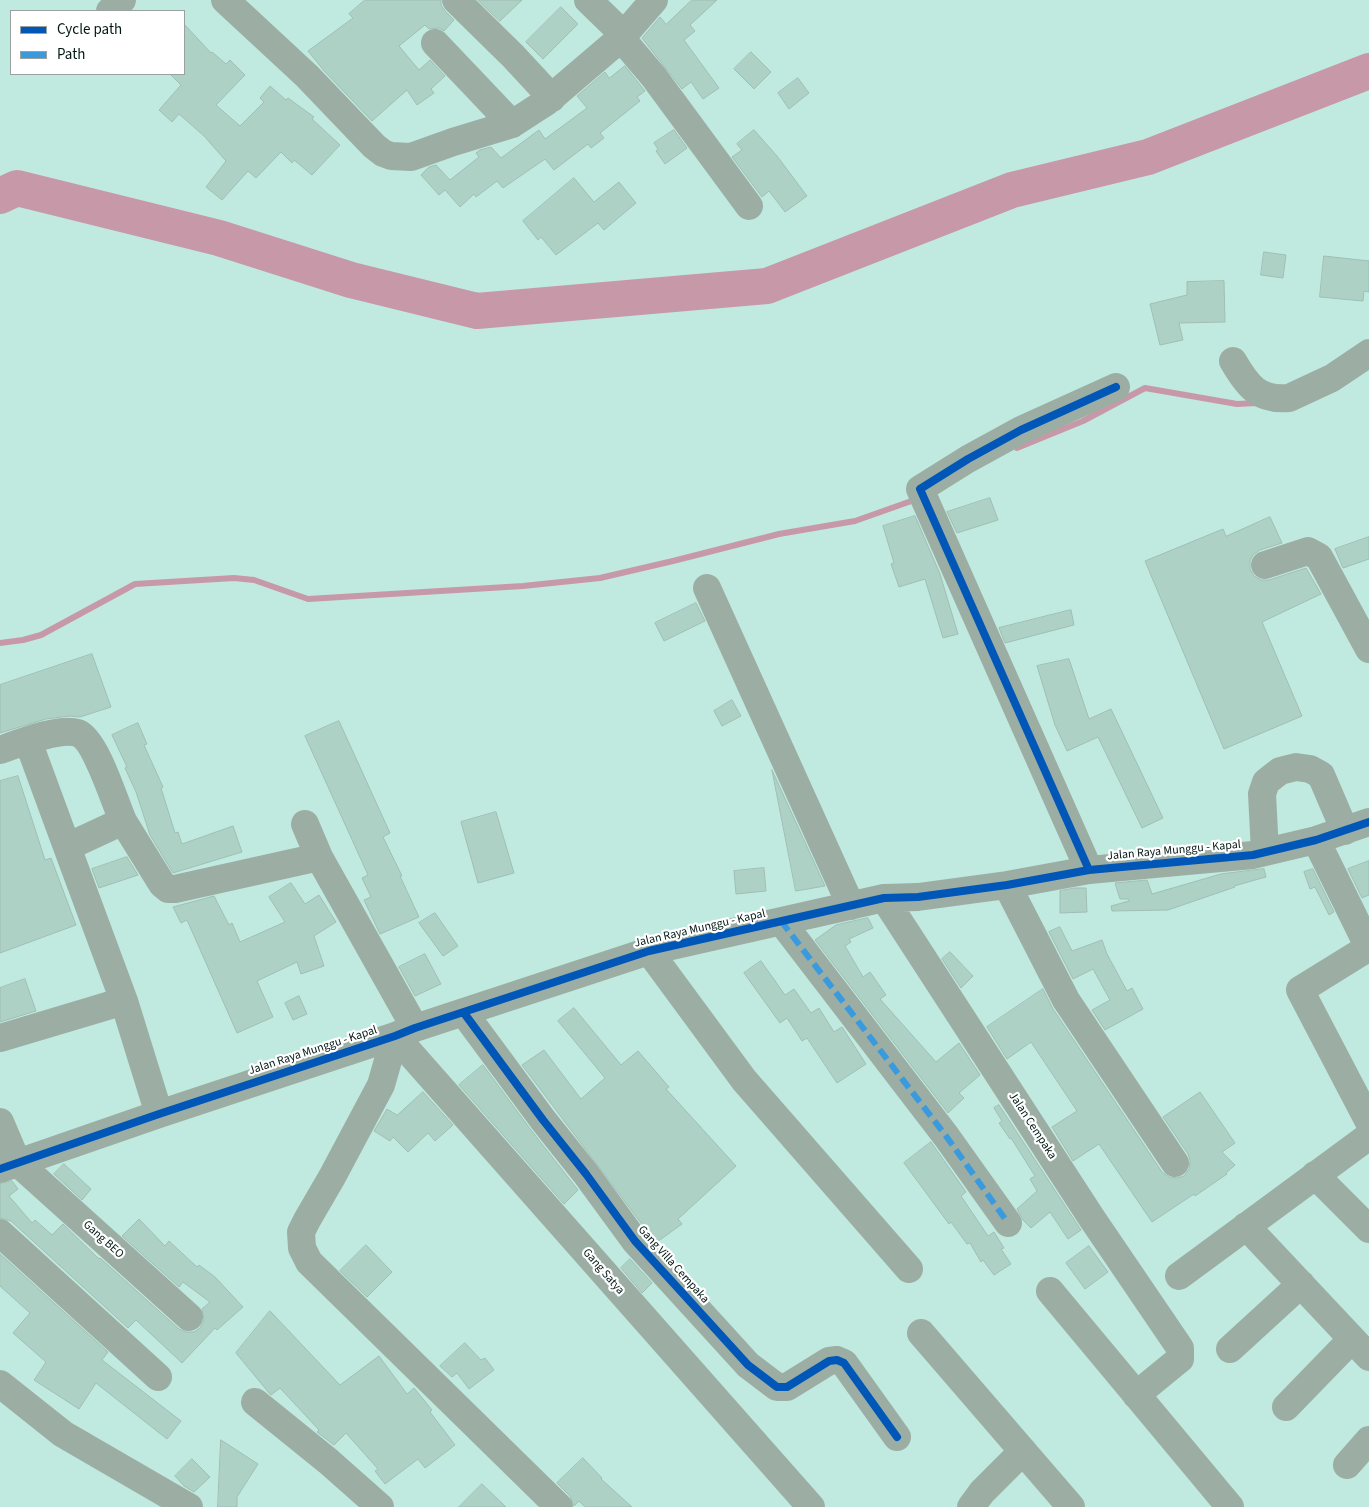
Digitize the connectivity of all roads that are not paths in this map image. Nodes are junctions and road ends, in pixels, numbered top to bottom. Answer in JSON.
{"nodes":[{"id":1,"x":122,"y":0,"type":"edge"},
{"id":2,"x":225,"y":0,"type":"edge"},
{"id":3,"x":456,"y":0,"type":"edge"},
{"id":4,"x":588,"y":0,"type":"edge"},
{"id":5,"x":654,"y":0,"type":"edge"},
{"id":6,"x":111,"y":10,"type":"edge"},
{"id":7,"x":622,"y":37,"type":"junction"},
{"id":8,"x":435,"y":43,"type":"dead end"},
{"id":9,"x":552,"y":98,"type":"junction"},
{"id":10,"x":512,"y":124,"type":"junction"},
{"id":11,"x":749,"y":206,"type":"dead end"},
{"id":12,"x":1369,"y":353,"type":"edge"},
{"id":13,"x":1233,"y":361,"type":"dead end"},
{"id":14,"x":1116,"y":387,"type":"dead end"},
{"id":15,"x":1266,"y":565,"type":"dead end"},
{"id":16,"x":708,"y":588,"type":"dead end"},
{"id":17,"x":1369,"y":649,"type":"edge"},
{"id":18,"x":28,"y":741,"type":"junction"},
{"id":19,"x":0,"y":750,"type":"edge"},
{"id":20,"x":122,"y":821,"type":"junction"},
{"id":21,"x":305,"y":824,"type":"dead end"},
{"id":22,"x":1357,"y":826,"type":"edge"},
{"id":23,"x":1316,"y":840,"type":"junction"},
{"id":24,"x":67,"y":846,"type":"junction"},
{"id":25,"x":1265,"y":852,"type":"junction"},
{"id":26,"x":319,"y":857,"type":"junction"},
{"id":27,"x":1089,"y":870,"type":"junction"},
{"id":28,"x":1008,"y":885,"type":"junction"},
{"id":29,"x":884,"y":898,"type":"junction"},
{"id":30,"x":851,"y":906,"type":"junction"},
{"id":31,"x":781,"y":921,"type":"junction"},
{"id":32,"x":1369,"y":948,"type":"edge"},
{"id":33,"x":649,"y":951,"type":"junction"},
{"id":34,"x":124,"y":1001,"type":"junction"},
{"id":35,"x":464,"y":1013,"type":"junction"},
{"id":36,"x":405,"y":1032,"type":"junction"},
{"id":37,"x":0,"y":1038,"type":"edge"},
{"id":38,"x":159,"y":1114,"type":"junction"},
{"id":39,"x":0,"y":1122,"type":"edge"},
{"id":40,"x":1369,"y":1122,"type":"edge"},
{"id":41,"x":1369,"y":1136,"type":"edge"},
{"id":42,"x":1175,"y":1163,"type":"dead end"},
{"id":43,"x":9,"y":1166,"type":"edge"},
{"id":44,"x":1315,"y":1175,"type":"junction"},
{"id":45,"x":1008,"y":1223,"type":"dead end"},
{"id":46,"x":1246,"y":1226,"type":"junction"},
{"id":47,"x":1369,"y":1229,"type":"edge"},
{"id":48,"x":0,"y":1233,"type":"edge"},
{"id":49,"x":909,"y":1269,"type":"dead end"},
{"id":50,"x":1179,"y":1276,"type":"dead end"},
{"id":51,"x":1301,"y":1284,"type":"junction"},
{"id":52,"x":1050,"y":1291,"type":"dead end"},
{"id":53,"x":189,"y":1317,"type":"dead end"},
{"id":54,"x":921,"y":1333,"type":"dead end"},
{"id":55,"x":1361,"y":1348,"type":"edge"},
{"id":56,"x":1230,"y":1349,"type":"dead end"},
{"id":57,"x":158,"y":1377,"type":"dead end"},
{"id":58,"x":0,"y":1384,"type":"edge"},
{"id":59,"x":1136,"y":1396,"type":"junction"},
{"id":60,"x":255,"y":1402,"type":"dead end"},
{"id":61,"x":1286,"y":1407,"type":"dead end"},
{"id":62,"x":897,"y":1437,"type":"dead end"},
{"id":63,"x":1369,"y":1440,"type":"edge"},
{"id":64,"x":1023,"y":1451,"type":"junction"},
{"id":65,"x":1347,"y":1465,"type":"dead end"},
{"id":66,"x":189,"y":1507,"type":"edge"},
{"id":67,"x":380,"y":1507,"type":"edge"},
{"id":68,"x":559,"y":1507,"type":"edge"},
{"id":69,"x":811,"y":1507,"type":"edge"},
{"id":70,"x":971,"y":1507,"type":"edge"},
{"id":71,"x":1071,"y":1507,"type":"edge"},
{"id":72,"x":1230,"y":1507,"type":"edge"}],
"edges":[{"from":1,"to":6,"type":"street"},
{"from":2,"to":10,"type":"street"},
{"from":3,"to":9,"type":"street"},
{"from":4,"to":7,"type":"street"},
{"from":5,"to":7,"type":"street"},
{"from":7,"to":9,"type":"street"},
{"from":7,"to":11,"type":"street"},
{"from":8,"to":10,"type":"street"},
{"from":9,"to":10,"type":"street"},
{"from":12,"to":13,"type":"street"},
{"from":14,"to":27,"type":"street"},
{"from":15,"to":17,"type":"street"},
{"from":16,"to":30,"type":"street"},
{"from":18,"to":19,"type":"street"},
{"from":18,"to":20,"type":"street"},
{"from":18,"to":24,"type":"street"},
{"from":20,"to":24,"type":"street"},
{"from":20,"to":26,"type":"street"},
{"from":21,"to":26,"type":"street","name":"Gang Satya"},
{"from":22,"to":23,"type":"street","name":"Jalan Raya Munggu - Kapal"},
{"from":22,"to":25,"type":"street"},
{"from":23,"to":25,"type":"street","name":"Jalan Raya Munggu - Kapal"},
{"from":23,"to":32,"type":"street"},
{"from":24,"to":34,"type":"street"},
{"from":25,"to":27,"type":"street","name":"Jalan Raya Munggu - Kapal"},
{"from":26,"to":36,"type":"street","name":"Gang Satya"},
{"from":27,"to":28,"type":"street","name":"Jalan Raya Munggu - Kapal"},
{"from":28,"to":29,"type":"street","name":"Jalan Raya Munggu - Kapal"},
{"from":28,"to":42,"type":"street"},
{"from":29,"to":30,"type":"street","name":"Jalan Raya Munggu - Kapal"},
{"from":29,"to":59,"type":"street","name":"Jalan Cempaka"},
{"from":30,"to":31,"type":"street","name":"Jalan Raya Munggu - Kapal"},
{"from":31,"to":33,"type":"street","name":"Jalan Raya Munggu - Kapal"},
{"from":31,"to":45,"type":"street"},
{"from":32,"to":40,"type":"street"},
{"from":33,"to":35,"type":"street","name":"Jalan Raya Munggu - Kapal"},
{"from":33,"to":49,"type":"street"},
{"from":34,"to":37,"type":"street"},
{"from":34,"to":38,"type":"street"},
{"from":35,"to":36,"type":"street","name":"Jalan Raya Munggu - Kapal"},
{"from":35,"to":62,"type":"street","name":"Gang Villa Cempaka"},
{"from":36,"to":38,"type":"street","name":"Jalan Raya Munggu - Kapal"},
{"from":36,"to":68,"type":"street"},
{"from":36,"to":69,"type":"street","name":"Gang Satya"},
{"from":38,"to":43,"type":"street","name":"Jalan Raya Munggu - Kapal"},
{"from":39,"to":43,"type":"street"},
{"from":41,"to":44,"type":"street"},
{"from":43,"to":53,"type":"street","name":"Gang BEO"},
{"from":44,"to":46,"type":"street"},
{"from":44,"to":47,"type":"street"},
{"from":46,"to":50,"type":"street"},
{"from":46,"to":51,"type":"street"},
{"from":48,"to":57,"type":"street"},
{"from":51,"to":55,"type":"street"},
{"from":51,"to":56,"type":"street"},
{"from":52,"to":59,"type":"street"},
{"from":54,"to":64,"type":"street"},
{"from":55,"to":61,"type":"street"},
{"from":58,"to":66,"type":"street"},
{"from":59,"to":72,"type":"street"},
{"from":60,"to":67,"type":"street"},
{"from":63,"to":65,"type":"street"},
{"from":64,"to":70,"type":"street"},
{"from":64,"to":71,"type":"street"}]}
